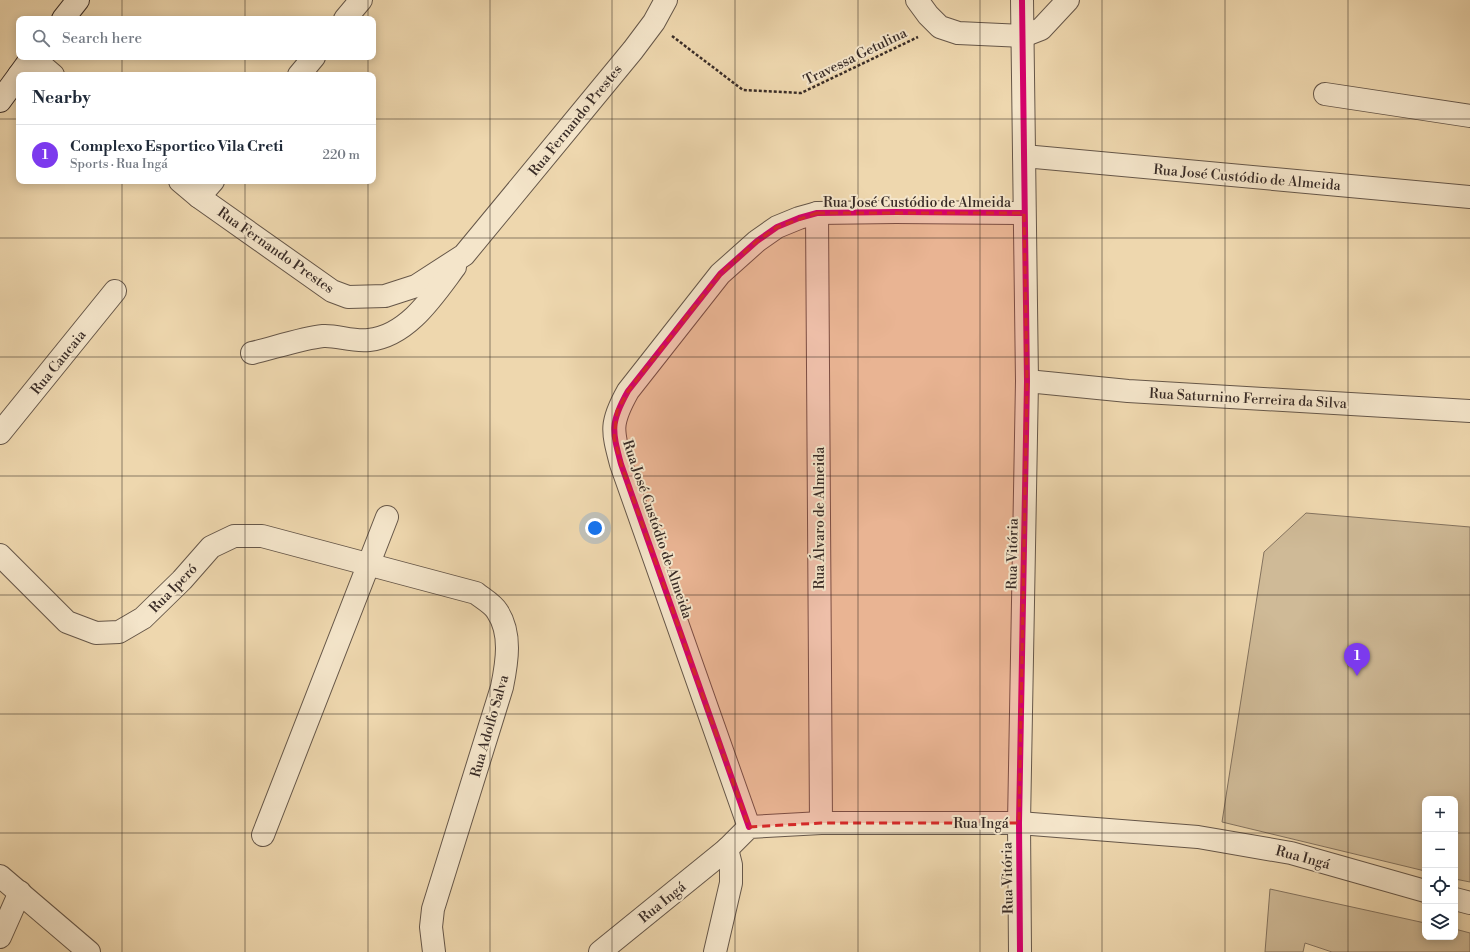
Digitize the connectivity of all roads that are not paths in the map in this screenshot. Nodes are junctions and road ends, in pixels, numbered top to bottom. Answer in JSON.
{"nodes":[{"id":1,"x":78,"y":0,"type":"edge"},
{"id":2,"x":361,"y":0,"type":"edge"},
{"id":3,"x":666,"y":0,"type":"edge"},
{"id":4,"x":917,"y":0,"type":"edge"},
{"id":5,"x":1022,"y":0,"type":"edge"},
{"id":6,"x":1068,"y":0,"type":"edge"},
{"id":7,"x":65,"y":16,"type":"edge"},
{"id":8,"x":348,"y":16,"type":"edge"},
{"id":9,"x":1023,"y":36,"type":"junction"},
{"id":10,"x":30,"y":60,"type":"edge"},
{"id":11,"x":36,"y":60,"type":"edge"},
{"id":12,"x":312,"y":60,"type":"edge"},
{"id":13,"x":21,"y":72,"type":"edge"},
{"id":14,"x":50,"y":72,"type":"edge"},
{"id":15,"x":302,"y":72,"type":"edge"},
{"id":16,"x":16,"y":79,"type":"edge"},
{"id":17,"x":1325,"y":94,"type":"dead end"},
{"id":18,"x":0,"y":101,"type":"edge"},
{"id":19,"x":1470,"y":116,"type":"edge"},
{"id":20,"x":1024,"y":156,"type":"junction"},
{"id":21,"x":190,"y":184,"type":"edge"},
{"id":22,"x":206,"y":189,"type":"edge"},
{"id":23,"x":1470,"y":197,"type":"edge"},
{"id":24,"x":817,"y":214,"type":"junction"},
{"id":25,"x":1024,"y":214,"type":"junction"},
{"id":26,"x":464,"y":255,"type":"junction"},
{"id":27,"x":116,"y":291,"type":"dead end"},
{"id":28,"x":252,"y":353,"type":"dead end"},
{"id":29,"x":1027,"y":381,"type":"junction"},
{"id":30,"x":1470,"y":410,"type":"edge"},
{"id":31,"x":0,"y":433,"type":"edge"},
{"id":32,"x":388,"y":517,"type":"dead end"},
{"id":33,"x":0,"y":555,"type":"edge"},
{"id":34,"x":368,"y":564,"type":"junction"},
{"id":35,"x":821,"y":823,"type":"junction"},
{"id":36,"x":1019,"y":823,"type":"junction"},
{"id":37,"x":749,"y":827,"type":"junction"},
{"id":38,"x":263,"y":835,"type":"dead end"},
{"id":39,"x":726,"y":848,"type":"junction"},
{"id":40,"x":0,"y":876,"type":"edge"},
{"id":41,"x":1422,"y":890,"type":"edge"},
{"id":42,"x":20,"y":892,"type":"junction"},
{"id":43,"x":1458,"y":900,"type":"edge"},
{"id":44,"x":1470,"y":903,"type":"edge"},
{"id":45,"x":0,"y":937,"type":"edge"},
{"id":46,"x":89,"y":952,"type":"edge"},
{"id":47,"x":434,"y":952,"type":"edge"},
{"id":48,"x":600,"y":952,"type":"edge"},
{"id":49,"x":715,"y":952,"type":"edge"},
{"id":50,"x":1020,"y":952,"type":"edge"}],
"edges":[{"from":1,"to":7,"type":"street"},
{"from":2,"to":8,"type":"street"},
{"from":3,"to":26,"type":"street","name":"Rua Fernando Prestes"},
{"from":4,"to":9,"type":"street"},
{"from":5,"to":9,"type":"street","name":"Rua Vitória"},
{"from":6,"to":9,"type":"street"},
{"from":9,"to":20,"type":"street","name":"Rua Vitória"},
{"from":10,"to":13,"type":"street"},
{"from":11,"to":14,"type":"street"},
{"from":12,"to":15,"type":"street"},
{"from":16,"to":18,"type":"street"},
{"from":17,"to":19,"type":"street"},
{"from":20,"to":23,"type":"street","name":"Rua José Custódio de Almeida"},
{"from":20,"to":25,"type":"street","name":"Rua Vitória"},
{"from":21,"to":22,"type":"street","name":"Rua Fernando Prestes"},
{"from":22,"to":26,"type":"street","name":"Rua Fernando Prestes"},
{"from":24,"to":25,"type":"street","name":"Rua José Custódio de Almeida"},
{"from":24,"to":35,"type":"street","name":"Rua Álvaro de Almeida"},
{"from":24,"to":37,"type":"street","name":"Rua José Custódio de Almeida"},
{"from":25,"to":29,"type":"street","name":"Rua Vitória"},
{"from":26,"to":28,"type":"street","name":"Rua Fernando Prestes"},
{"from":27,"to":31,"type":"street","name":"Rua Caucaia"},
{"from":29,"to":30,"type":"street","name":"Rua Saturnino Ferreira da Silva"},
{"from":29,"to":36,"type":"street","name":"Rua Vitória"},
{"from":32,"to":34,"type":"street"},
{"from":33,"to":34,"type":"street","name":"Rua Iperó"},
{"from":34,"to":38,"type":"street"},
{"from":34,"to":47,"type":"street","name":"Rua Adolfo Salva"},
{"from":35,"to":36,"type":"street","name":"Rua Ingá"},
{"from":35,"to":37,"type":"street","name":"Rua Ingá"},
{"from":36,"to":41,"type":"street","name":"Rua Ingá"},
{"from":36,"to":50,"type":"street","name":"Rua Vitória"},
{"from":37,"to":39,"type":"street","name":"Rua Ingá"},
{"from":39,"to":48,"type":"street","name":"Rua Ingá"},
{"from":39,"to":49,"type":"street"},
{"from":40,"to":42,"type":"street"},
{"from":42,"to":45,"type":"street"},
{"from":42,"to":46,"type":"street"},
{"from":43,"to":44,"type":"street"}]}
